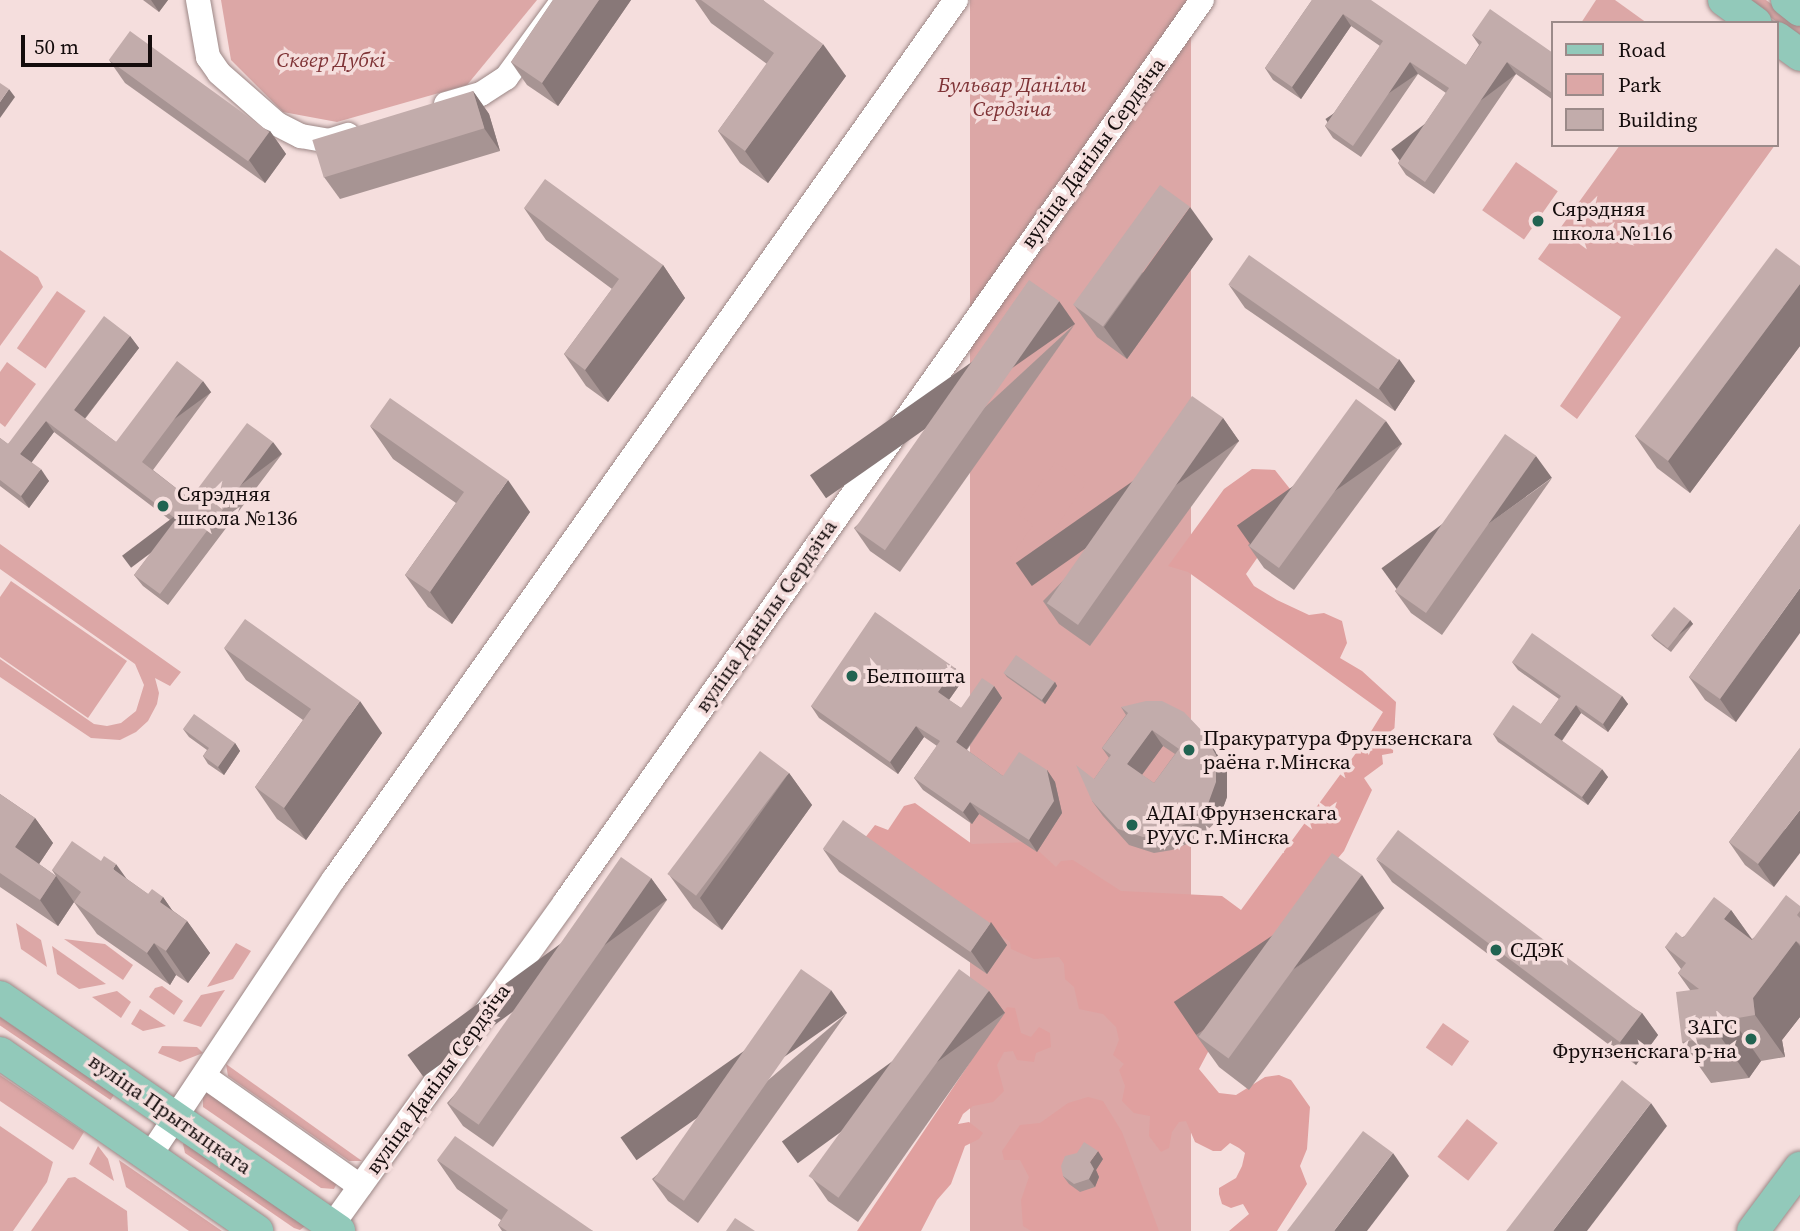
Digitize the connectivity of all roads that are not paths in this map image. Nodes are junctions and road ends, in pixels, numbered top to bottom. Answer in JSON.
{"nodes":[{"id":1,"x":198,"y":0,"type":"edge"},
{"id":2,"x":562,"y":0,"type":"edge"},
{"id":3,"x":957,"y":0,"type":"edge"},
{"id":4,"x":1202,"y":0,"type":"edge"},
{"id":5,"x":1724,"y":0,"type":"edge"},
{"id":6,"x":1787,"y":0,"type":"edge"},
{"id":7,"x":1800,"y":10,"type":"edge"},
{"id":8,"x":1753,"y":21,"type":"edge"},
{"id":9,"x":1779,"y":39,"type":"edge"},
{"id":10,"x":1800,"y":55,"type":"edge"},
{"id":11,"x":418,"y":113,"type":"edge"},
{"id":12,"x":367,"y":129,"type":"edge"},
{"id":13,"x":0,"y":997,"type":"edge"},
{"id":14,"x":0,"y":1053,"type":"edge"},
{"id":15,"x":204,"y":1076,"type":"junction"},
{"id":16,"x":177,"y":1118,"type":"junction"},
{"id":17,"x":149,"y":1157,"type":"junction"},
{"id":18,"x":1800,"y":1168,"type":"edge"},
{"id":19,"x":360,"y":1186,"type":"junction"},
{"id":20,"x":333,"y":1229,"type":"edge"},
{"id":21,"x":257,"y":1231,"type":"edge"},
{"id":22,"x":1753,"y":1231,"type":"edge"}],
"edges":[{"from":1,"to":12,"type":"street"},
{"from":2,"to":11,"type":"street"},
{"from":3,"to":15,"type":"street"},
{"from":4,"to":19,"type":"street","name":"вуліца Данілы Сердзіча"},
{"from":5,"to":8,"type":"main road"},
{"from":6,"to":7,"type":"main road"},
{"from":9,"to":10,"type":"main road"},
{"from":13,"to":16,"type":"main road","name":"вуліца Прытыцкага"},
{"from":14,"to":17,"type":"main road"},
{"from":15,"to":16,"type":"street"},
{"from":15,"to":19,"type":"street"},
{"from":16,"to":17,"type":"street"},
{"from":16,"to":20,"type":"main road","name":"вуліца Прытыцкага"},
{"from":17,"to":21,"type":"main road"},
{"from":18,"to":22,"type":"main road"},
{"from":19,"to":20,"type":"street","name":"вуліца Данілы Сердзіча"}]}
